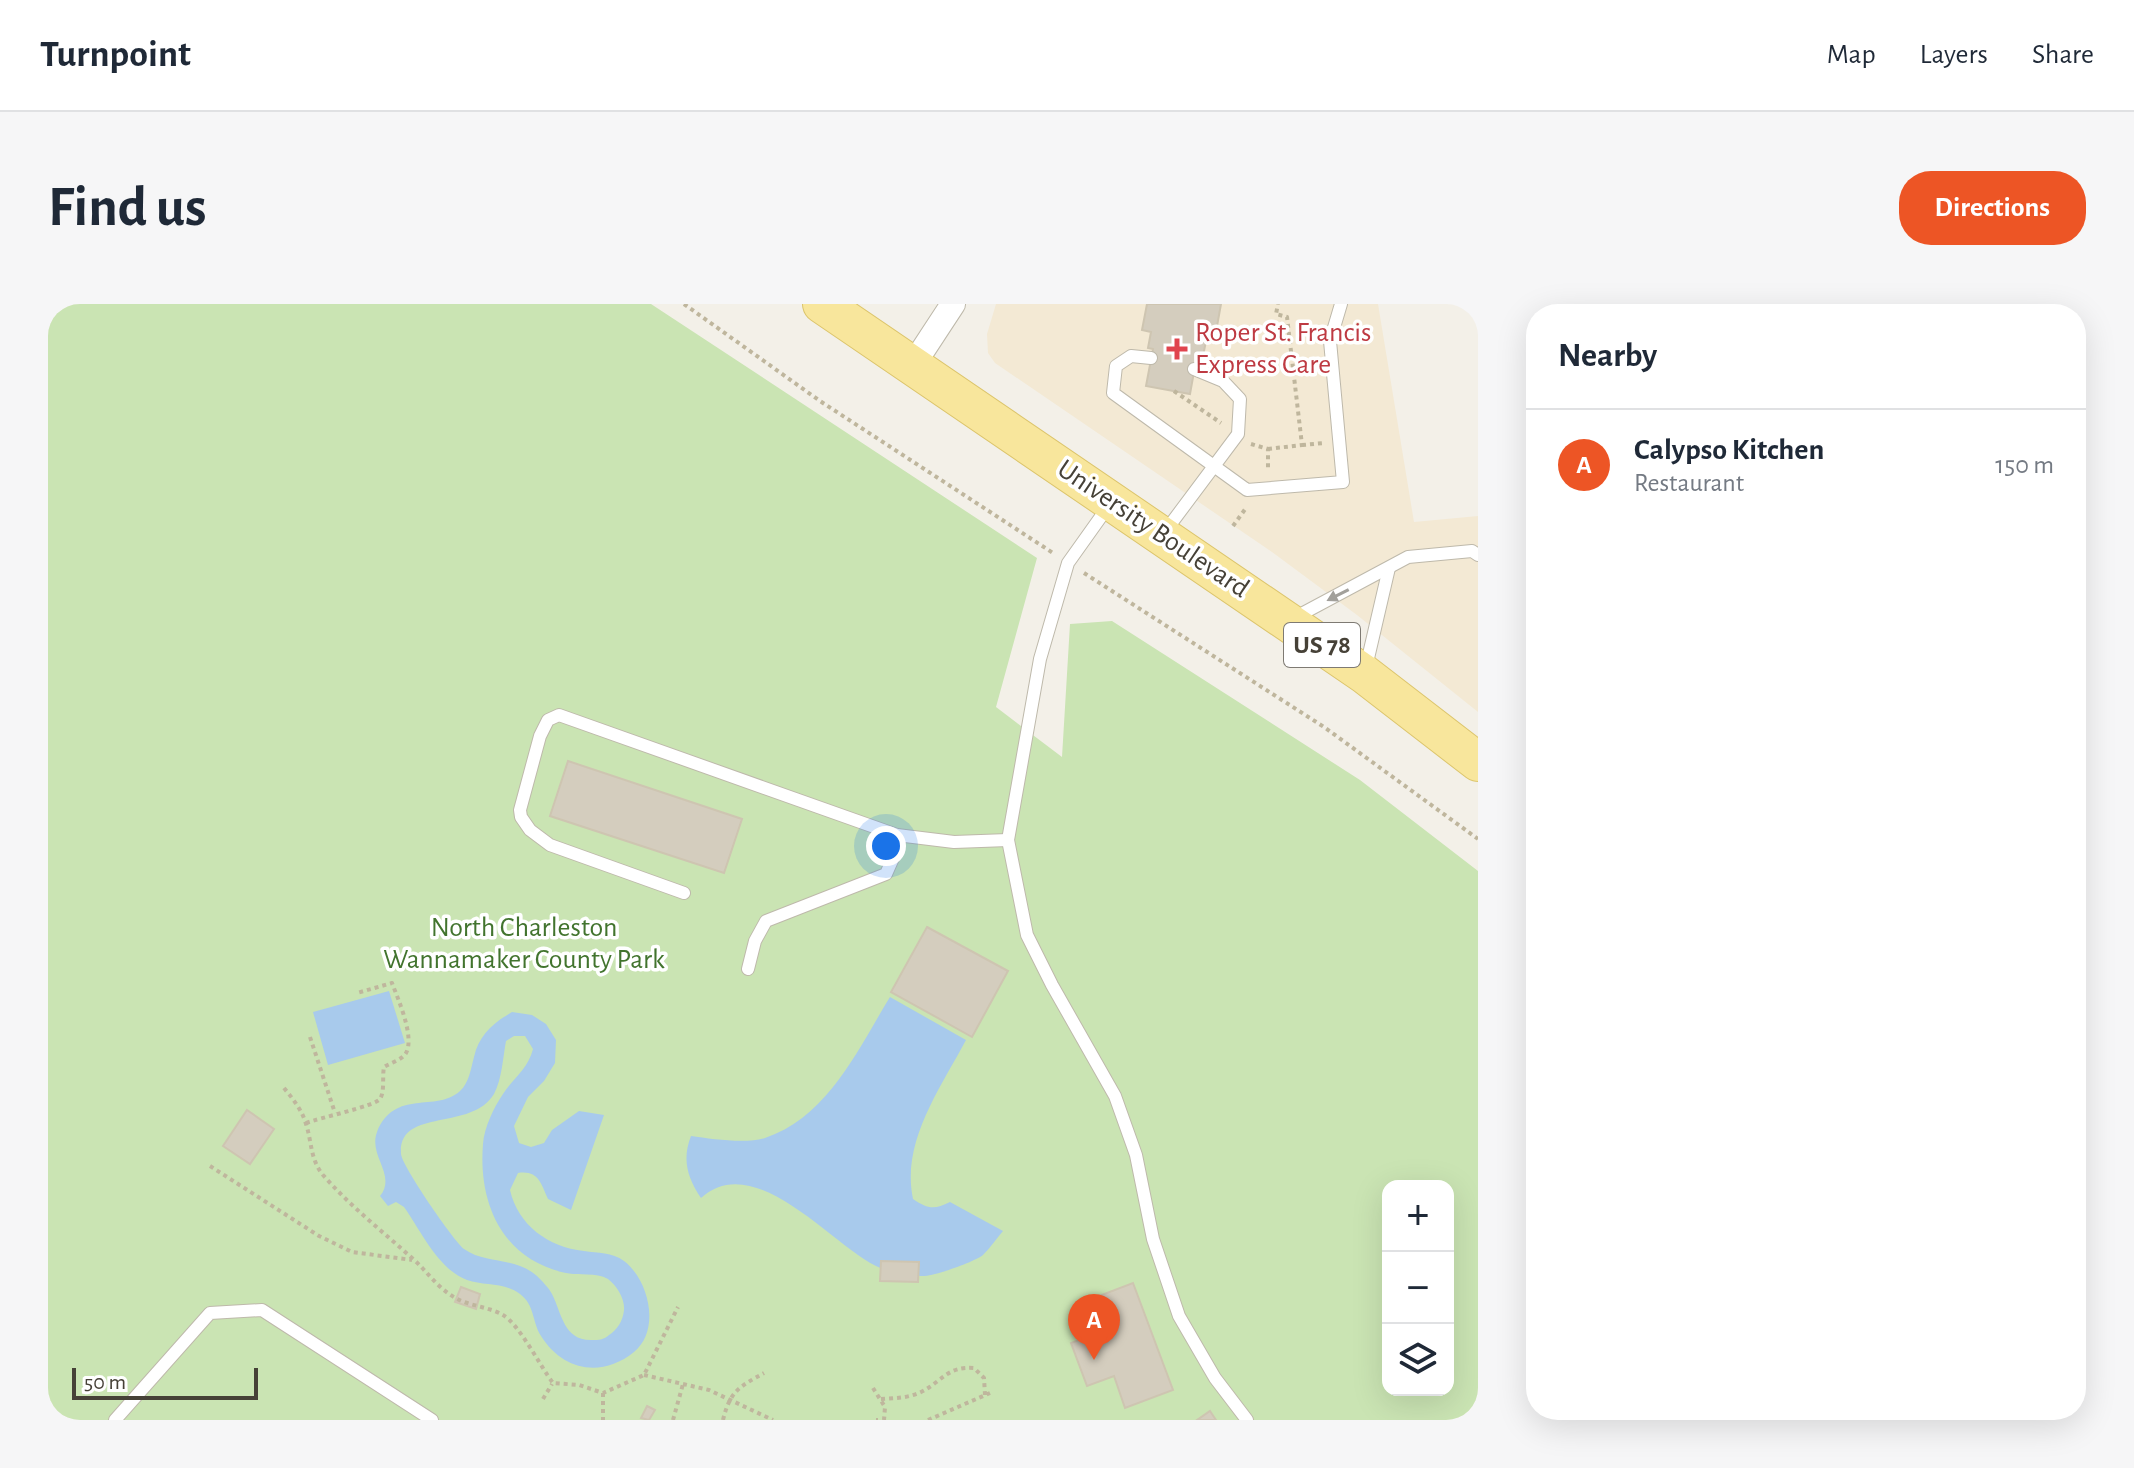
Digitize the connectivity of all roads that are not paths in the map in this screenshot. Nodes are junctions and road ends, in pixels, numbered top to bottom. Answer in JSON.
{"nodes":[{"id":1,"x":822,"y":304,"type":"edge"},
{"id":2,"x":953,"y":304,"type":"edge"},
{"id":3,"x":1341,"y":304,"type":"edge"},
{"id":4,"x":1151,"y":358,"type":"dead end"},
{"id":5,"x":913,"y":365,"type":"junction"},
{"id":6,"x":1194,"y":369,"type":"dead end"},
{"id":7,"x":1214,"y":466,"type":"junction"},
{"id":8,"x":1112,"y":501,"type":"junction"},
{"id":9,"x":1162,"y":536,"type":"junction"},
{"id":10,"x":1478,"y":555,"type":"edge"},
{"id":11,"x":1389,"y":568,"type":"junction"},
{"id":12,"x":1287,"y":621,"type":"junction"},
{"id":13,"x":1364,"y":674,"type":"junction"},
{"id":14,"x":1478,"y":762,"type":"edge"},
{"id":15,"x":897,"y":835,"type":"junction"},
{"id":16,"x":1008,"y":840,"type":"junction"},
{"id":17,"x":684,"y":893,"type":"dead end"},
{"id":18,"x":748,"y":969,"type":"dead end"},
{"id":19,"x":115,"y":1420,"type":"edge"},
{"id":20,"x":432,"y":1420,"type":"edge"},
{"id":21,"x":1247,"y":1420,"type":"edge"}],
"edges":[{"from":1,"to":5,"type":"main road","name":"University Boulevard","number":"US 78"},
{"from":2,"to":5,"type":"street"},
{"from":3,"to":7,"type":"lane"},
{"from":4,"to":7,"type":"lane"},
{"from":5,"to":8,"type":"main road","name":"University Boulevard","number":"US 78"},
{"from":6,"to":7,"type":"lane"},
{"from":7,"to":9,"type":"lane"},
{"from":8,"to":9,"type":"main road","name":"University Boulevard","number":"US 78"},
{"from":8,"to":16,"type":"lane"},
{"from":9,"to":12,"type":"main road","name":"University Boulevard","number":"US 78"},
{"from":10,"to":11,"type":"lane"},
{"from":11,"to":12,"type":"lane","one_way":true},
{"from":11,"to":13,"type":"lane"},
{"from":12,"to":13,"type":"main road","name":"University Boulevard","number":"US 78"},
{"from":13,"to":14,"type":"main road","name":"University Boulevard","number":"US 78"},
{"from":15,"to":16,"type":"lane"},
{"from":15,"to":17,"type":"lane"},
{"from":15,"to":18,"type":"lane"},
{"from":16,"to":21,"type":"lane"},
{"from":19,"to":20,"type":"lane"}]}
